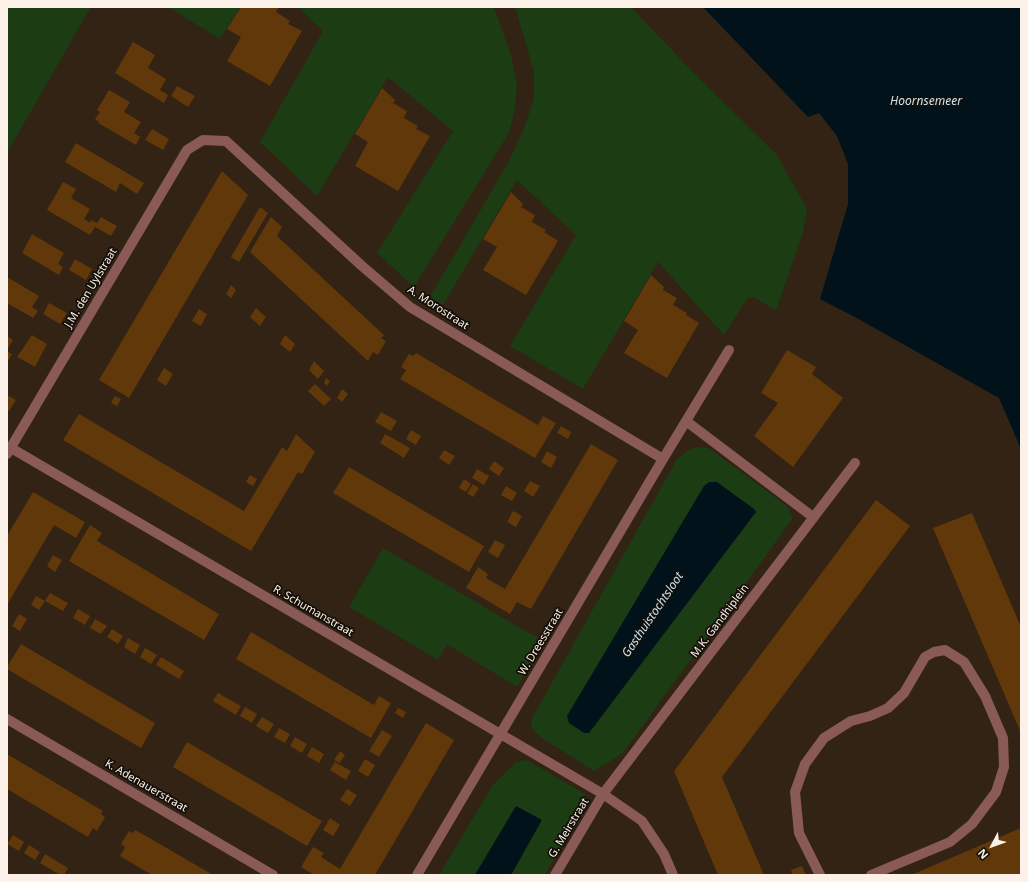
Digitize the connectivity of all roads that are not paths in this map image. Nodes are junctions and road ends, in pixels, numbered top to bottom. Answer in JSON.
{"nodes":[{"id":1,"x":203,"y":140,"type":"joint"},
{"id":2,"x":730,"y":350,"type":"dead end"},
{"id":3,"x":686,"y":421,"type":"junction"},
{"id":4,"x":9,"y":451,"type":"edge"},
{"id":5,"x":663,"y":459,"type":"junction"},
{"id":6,"x":855,"y":463,"type":"dead end"},
{"id":7,"x":813,"y":517,"type":"junction"},
{"id":8,"x":7,"y":719,"type":"edge"},
{"id":9,"x":500,"y":734,"type":"junction"},
{"id":10,"x":603,"y":794,"type":"junction"},
{"id":11,"x":272,"y":875,"type":"edge"},
{"id":12,"x":417,"y":875,"type":"edge"},
{"id":13,"x":555,"y":875,"type":"edge"},
{"id":14,"x":673,"y":875,"type":"edge"},
{"id":15,"x":820,"y":875,"type":"edge"},
{"id":16,"x":871,"y":875,"type":"edge"}],
"edges":[{"from":1,"to":4,"type":"street","name":"J.M. den Uylstraat"},
{"from":1,"to":5,"type":"street","name":"A. Morostraat"},
{"from":2,"to":3,"type":"street","name":"W. Dreesstraat"},
{"from":3,"to":5,"type":"street","name":"W. Dreesstraat"},
{"from":3,"to":7,"type":"street"},
{"from":4,"to":9,"type":"street","name":"R. Schumanstraat"},
{"from":5,"to":9,"type":"street","name":"W. Dreesstraat"},
{"from":6,"to":7,"type":"street","name":"M.K. Gandhiplein"},
{"from":7,"to":10,"type":"street","name":"M.K. Gandhiplein"},
{"from":8,"to":11,"type":"street","name":"K. Adenauerstraat"},
{"from":9,"to":10,"type":"street","name":"R. Schumanstraat"},
{"from":9,"to":12,"type":"street","name":"W. Dreesstraat"},
{"from":10,"to":13,"type":"street","name":"G. Meirstraat"},
{"from":10,"to":14,"type":"street","name":"R. Schumanstraat"},
{"from":15,"to":16,"type":"street"}]}
